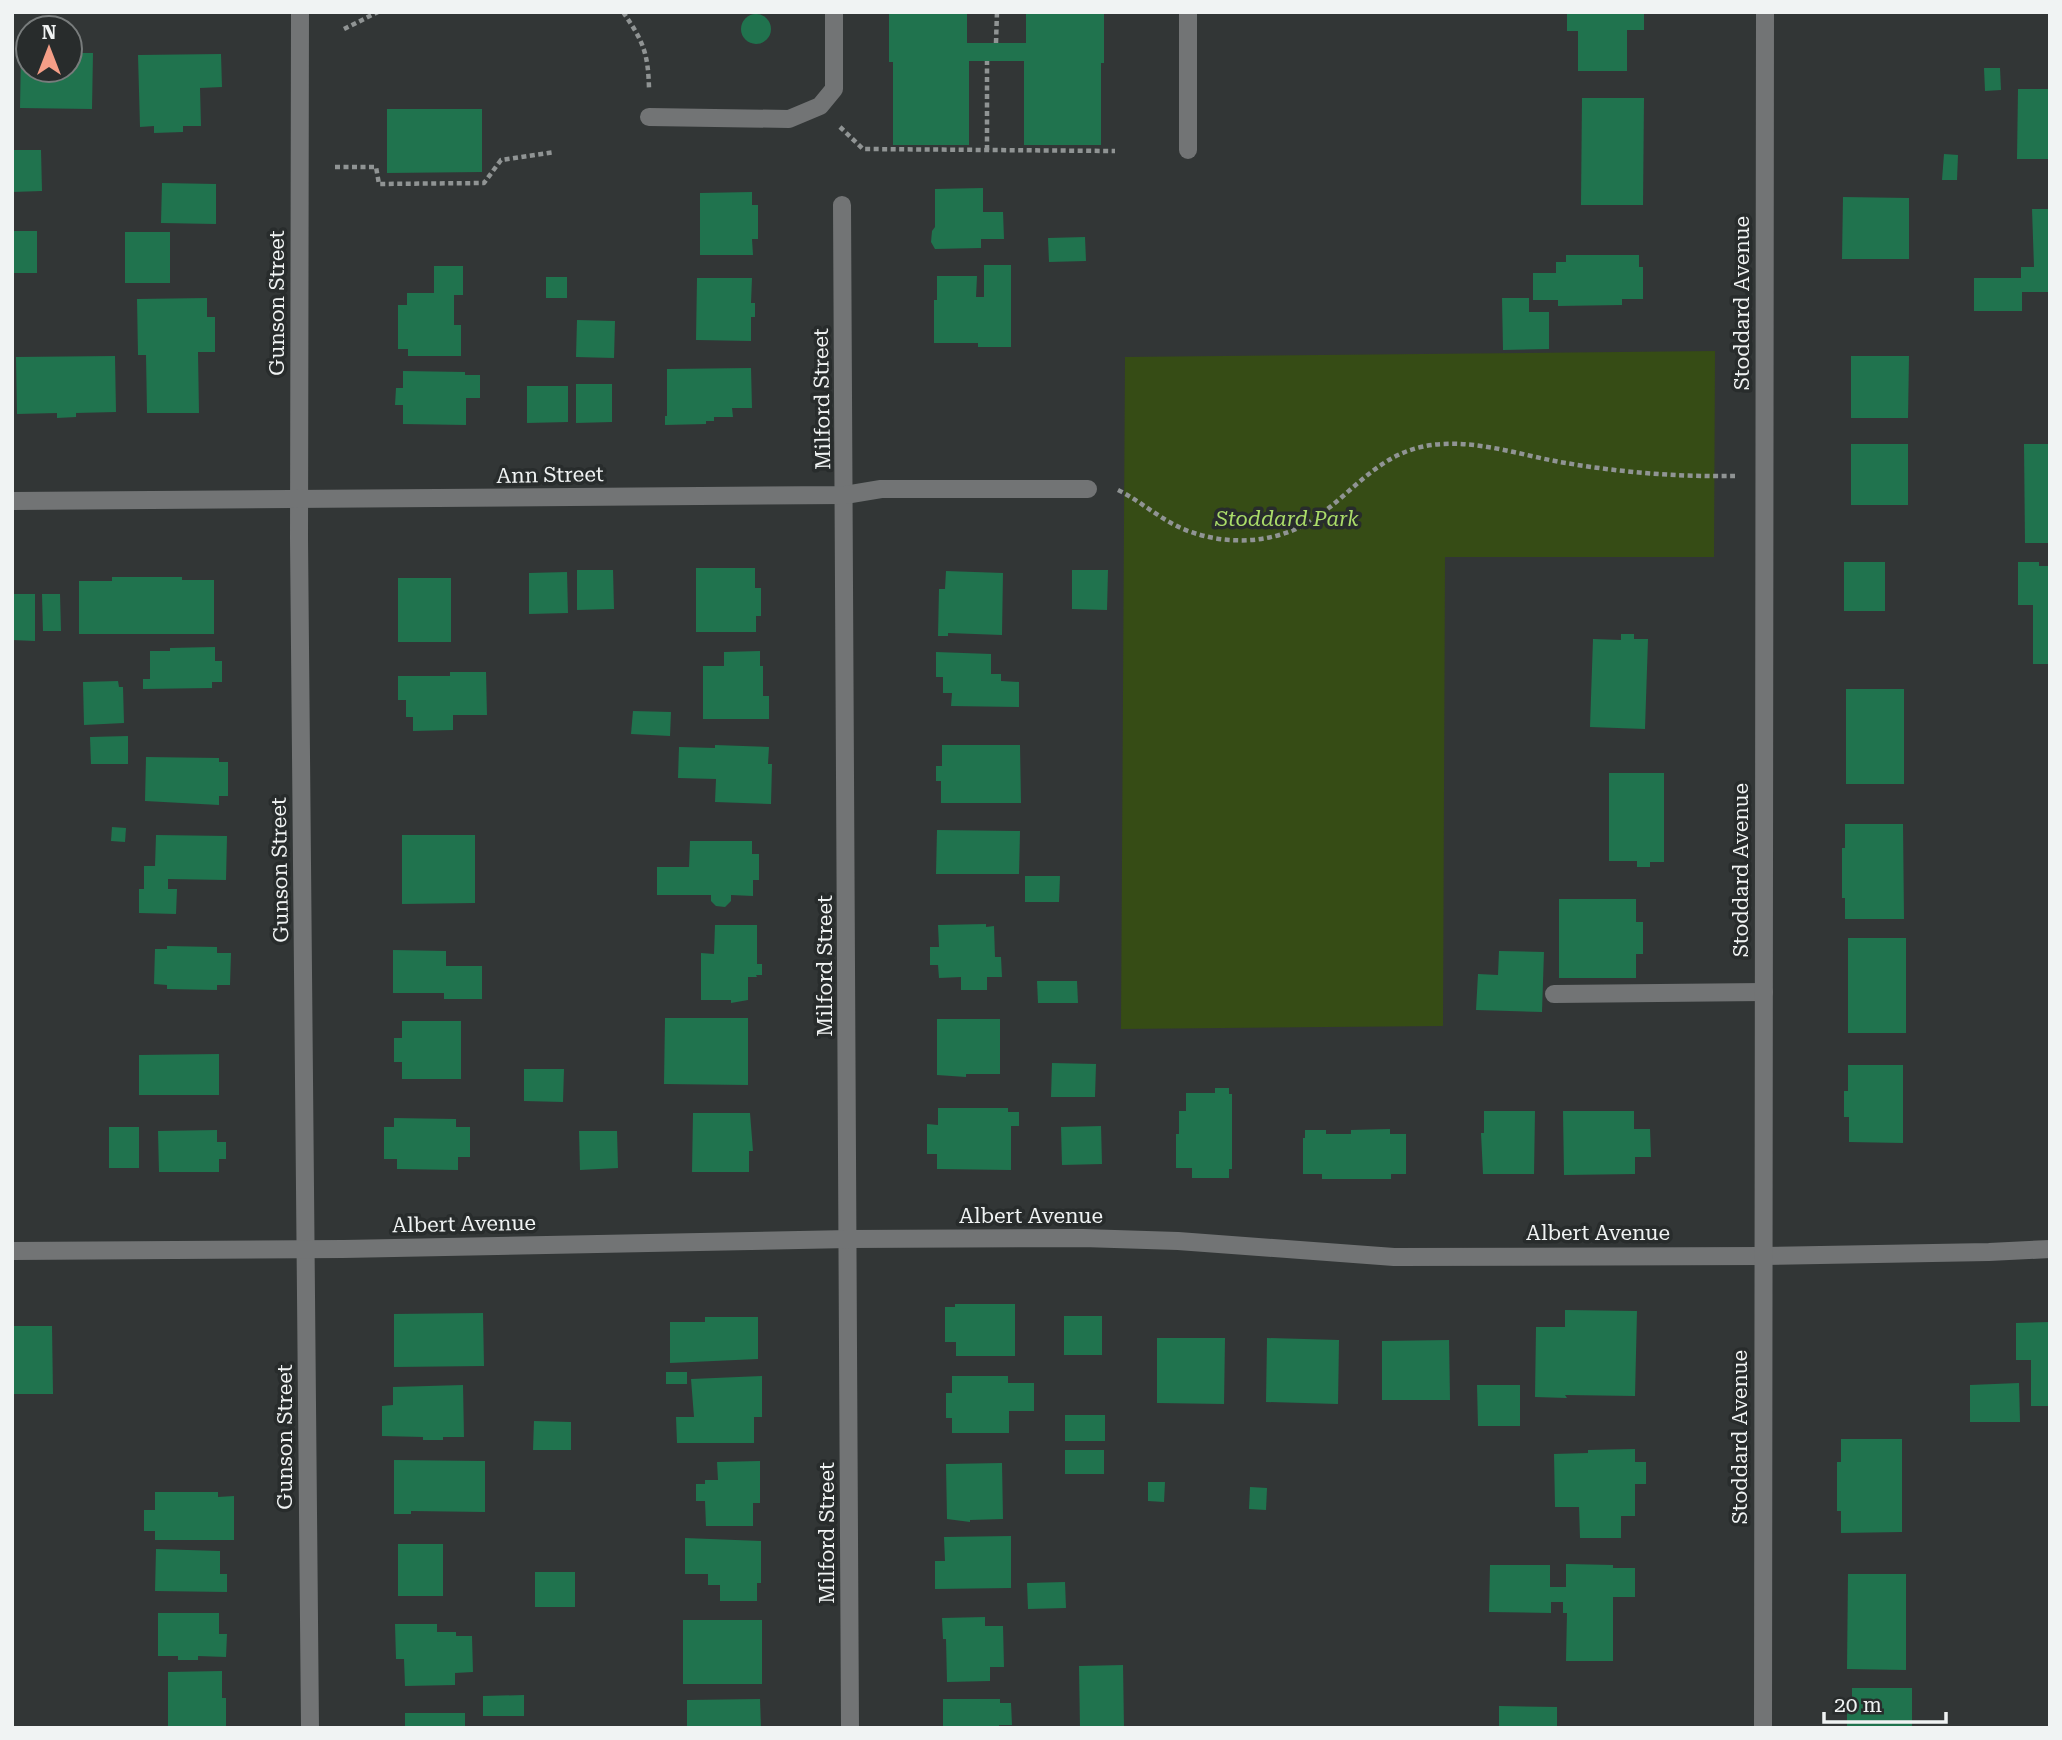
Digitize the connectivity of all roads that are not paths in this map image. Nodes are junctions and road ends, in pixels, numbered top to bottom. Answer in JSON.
{"nodes":[{"id":1,"x":300,"y":12,"type":"edge"},
{"id":2,"x":834,"y":12,"type":"edge"},
{"id":3,"x":1188,"y":12,"type":"edge"},
{"id":4,"x":1765,"y":12,"type":"edge"},
{"id":5,"x":649,"y":117,"type":"road end"},
{"id":6,"x":1188,"y":150,"type":"dead end"},
{"id":7,"x":842,"y":205,"type":"dead end"},
{"id":8,"x":1088,"y":489,"type":"road end"},
{"id":9,"x":845,"y":495,"type":"junction"},
{"id":10,"x":299,"y":500,"type":"junction"},
{"id":11,"x":12,"y":501,"type":"edge"},
{"id":12,"x":1764,"y":992,"type":"junction"},
{"id":13,"x":1554,"y":994,"type":"dead end"},
{"id":14,"x":849,"y":1239,"type":"junction"},
{"id":15,"x":307,"y":1248,"type":"junction"},
{"id":16,"x":2050,"y":1249,"type":"edge"},
{"id":17,"x":12,"y":1251,"type":"edge"},
{"id":18,"x":1763,"y":1256,"type":"junction"},
{"id":19,"x":310,"y":1728,"type":"edge"},
{"id":20,"x":850,"y":1728,"type":"edge"},
{"id":21,"x":1763,"y":1728,"type":"edge"}],
"edges":[{"from":1,"to":10,"type":"street","name":"Gunson Street"},
{"from":2,"to":5,"type":"street"},
{"from":3,"to":6,"type":"street"},
{"from":4,"to":12,"type":"street","name":"Stoddard Avenue"},
{"from":7,"to":9,"type":"street","name":"Milford Street"},
{"from":8,"to":9,"type":"street","name":"Ann Street"},
{"from":9,"to":10,"type":"street","name":"Ann Street"},
{"from":9,"to":14,"type":"street","name":"Milford Street"},
{"from":10,"to":11,"type":"street","name":"Ann Street"},
{"from":10,"to":15,"type":"street","name":"Gunson Street"},
{"from":12,"to":13,"type":"street"},
{"from":12,"to":18,"type":"street","name":"Stoddard Avenue"},
{"from":14,"to":15,"type":"street","name":"Albert Avenue"},
{"from":14,"to":18,"type":"street","name":"Albert Avenue"},
{"from":14,"to":20,"type":"street","name":"Milford Street"},
{"from":15,"to":17,"type":"street","name":"Albert Avenue"},
{"from":15,"to":19,"type":"street","name":"Gunson Street"},
{"from":16,"to":18,"type":"street","name":"Albert Avenue"},
{"from":18,"to":21,"type":"street","name":"Stoddard Avenue"}]}
